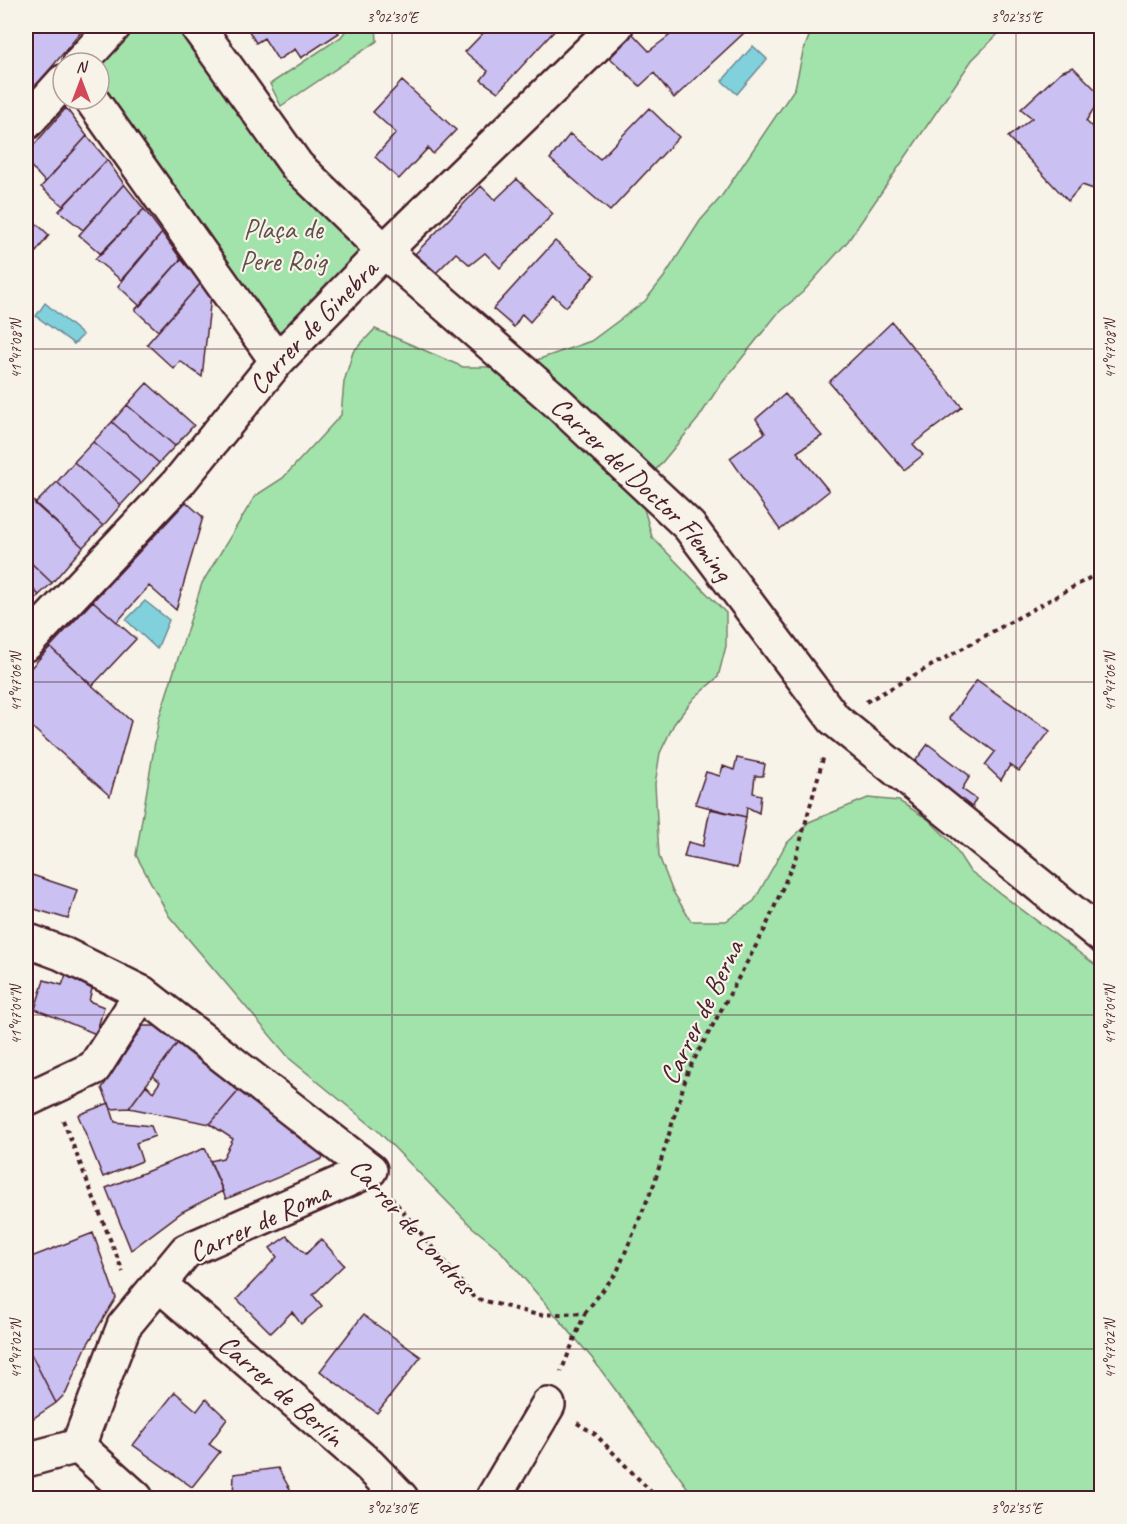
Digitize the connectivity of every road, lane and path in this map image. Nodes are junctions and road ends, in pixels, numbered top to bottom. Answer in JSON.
{"nodes":[{"id":1,"x":114,"y":26,"type":"edge"},
{"id":2,"x":197,"y":26,"type":"edge"},
{"id":3,"x":616,"y":26,"type":"edge"},
{"id":4,"x":91,"y":51,"type":"edge"},
{"id":5,"x":51,"y":95,"type":"edge"},
{"id":6,"x":100,"y":111,"type":"edge"},
{"id":7,"x":26,"y":123,"type":"edge"},
{"id":8,"x":384,"y":251,"type":"junction"},
{"id":9,"x":277,"y":361,"type":"junction"},
{"id":10,"x":1101,"y":571,"type":"edge"},
{"id":11,"x":26,"y":644,"type":"edge"},
{"id":12,"x":834,"y":719,"type":"junction"},
{"id":13,"x":1101,"y":936,"type":"edge"},
{"id":14,"x":26,"y":940,"type":"edge"},
{"id":15,"x":142,"y":993,"type":"junction"},
{"id":16,"x":38,"y":1094,"type":"edge"},
{"id":17,"x":370,"y":1170,"type":"junction"},
{"id":18,"x":159,"y":1284,"type":"junction"},
{"id":19,"x":138,"y":1310,"type":"junction"},
{"id":20,"x":585,"y":1313,"type":"junction"},
{"id":21,"x":548,"y":1406,"type":"junction"},
{"id":22,"x":78,"y":1446,"type":"junction"},
{"id":23,"x":26,"y":1460,"type":"edge"},
{"id":24,"x":136,"y":1498,"type":"edge"},
{"id":25,"x":401,"y":1498,"type":"edge"},
{"id":26,"x":493,"y":1498,"type":"edge"},
{"id":27,"x":657,"y":1498,"type":"edge"}],
"edges":[{"from":1,"to":4,"type":"street"},
{"from":2,"to":8,"type":"street","name":"Carrer del Doctor Fleming"},
{"from":3,"to":8,"type":"street","name":"Carrer de Ginebra"},
{"from":5,"to":7,"type":"street"},
{"from":6,"to":9,"type":"street"},
{"from":8,"to":9,"type":"street","name":"Carrer de Ginebra"},
{"from":8,"to":12,"type":"street","name":"Carrer del Doctor Fleming"},
{"from":9,"to":11,"type":"street","name":"Carrer de Ginebra"},
{"from":10,"to":12,"type":"path"},
{"from":12,"to":13,"type":"street","name":"Carrer del Doctor Fleming"},
{"from":12,"to":20,"type":"path","name":"Carrer de Berna"},
{"from":14,"to":15,"type":"street","name":"Carrer de Londres"},
{"from":15,"to":16,"type":"street"},
{"from":15,"to":17,"type":"street","name":"Carrer de Londres"},
{"from":16,"to":19,"type":"path"},
{"from":17,"to":18,"type":"street","name":"Carrer de Roma"},
{"from":17,"to":20,"type":"path","name":"Carrer de Londres"},
{"from":18,"to":19,"type":"street","name":"Carrer de Roma"},
{"from":18,"to":25,"type":"street","name":"Carrer de Berlín"},
{"from":19,"to":22,"type":"street","name":"Carrer de Roma"},
{"from":20,"to":21,"type":"path"},
{"from":21,"to":26,"type":"street"},
{"from":21,"to":27,"type":"path"},
{"from":22,"to":23,"type":"street"},
{"from":22,"to":24,"type":"street"}]}
